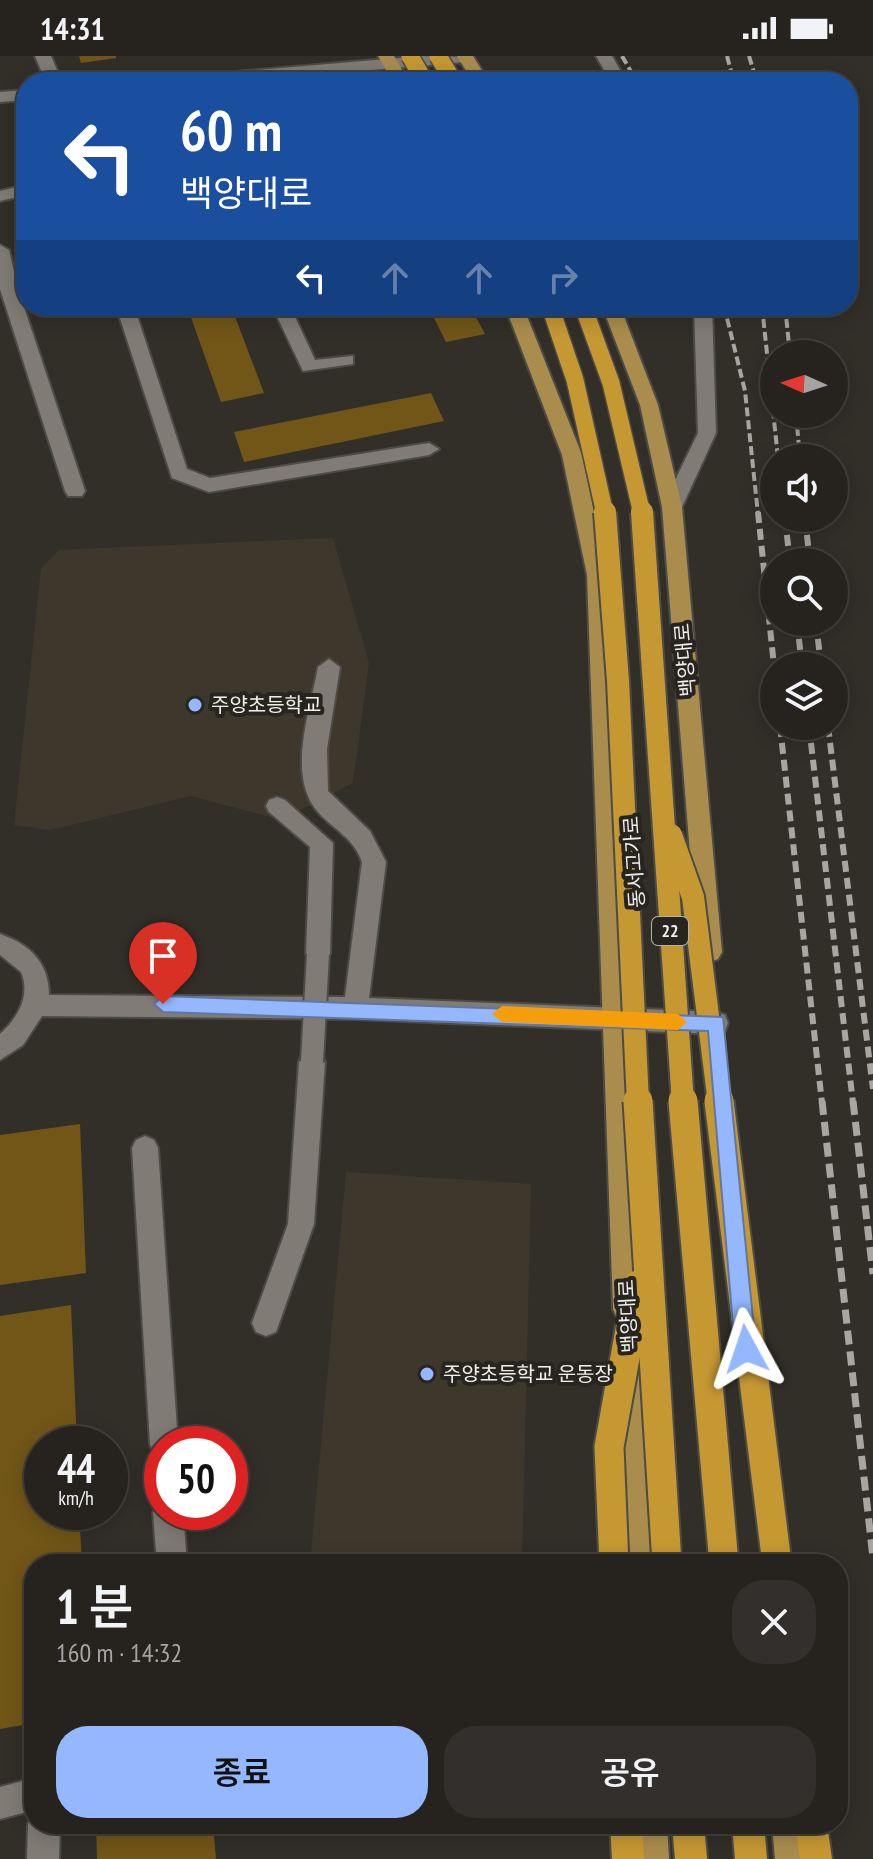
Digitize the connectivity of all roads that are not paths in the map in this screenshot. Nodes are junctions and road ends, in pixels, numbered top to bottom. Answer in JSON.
{"nodes":[{"id":1,"x":465,"y":56,"type":"edge"},
{"id":2,"x":388,"y":60,"type":"edge"},
{"id":3,"x":272,"y":72,"type":"edge"},
{"id":4,"x":0,"y":250,"type":"edge"},
{"id":5,"x":12,"y":289,"type":"edge"},
{"id":6,"x":20,"y":316,"type":"edge"},
{"id":7,"x":128,"y":316,"type":"edge"},
{"id":8,"x":286,"y":316,"type":"edge"},
{"id":9,"x":518,"y":316,"type":"edge"},
{"id":10,"x":553,"y":316,"type":"edge"},
{"id":11,"x":587,"y":316,"type":"edge"},
{"id":12,"x":615,"y":316,"type":"edge"},
{"id":13,"x":703,"y":316,"type":"edge"},
{"id":14,"x":347,"y":360,"type":"dead end"},
{"id":15,"x":429,"y":449,"type":"dead end"},
{"id":16,"x":75,"y":491,"type":"dead end"},
{"id":17,"x":672,"y":507,"type":"junction"},
{"id":18,"x":329,"y":667,"type":"dead end"},
{"id":19,"x":660,"y":803,"type":"junction"},
{"id":20,"x":277,"y":806,"type":"dead end"},
{"id":21,"x":0,"y":944,"type":"edge"},
{"id":22,"x":36,"y":1005,"type":"junction"},
{"id":23,"x":356,"y":1008,"type":"junction"},
{"id":24,"x":614,"y":1020,"type":"junction"},
{"id":25,"x":716,"y":1023,"type":"junction"},
{"id":26,"x":0,"y":1049,"type":"edge"},
{"id":27,"x":145,"y":1148,"type":"dead end"},
{"id":28,"x":645,"y":1247,"type":"junction"},
{"id":29,"x":266,"y":1323,"type":"dead end"},
{"id":30,"x":163,"y":1426,"type":"edge"},
{"id":31,"x":169,"y":1530,"type":"edge"},
{"id":32,"x":171,"y":1554,"type":"edge"},
{"id":33,"x":614,"y":1554,"type":"edge"},
{"id":34,"x":639,"y":1554,"type":"edge"},
{"id":35,"x":666,"y":1554,"type":"edge"},
{"id":36,"x":723,"y":1554,"type":"edge"},
{"id":37,"x":764,"y":1554,"type":"edge"},
{"id":38,"x":776,"y":1554,"type":"edge"},
{"id":39,"x":24,"y":1797,"type":"edge"},
{"id":40,"x":0,"y":1803,"type":"edge"},
{"id":41,"x":44,"y":1834,"type":"edge"},
{"id":42,"x":627,"y":1834,"type":"edge"},
{"id":43,"x":652,"y":1834,"type":"edge"},
{"id":44,"x":689,"y":1834,"type":"edge"},
{"id":45,"x":749,"y":1834,"type":"edge"},
{"id":46,"x":789,"y":1834,"type":"edge"},
{"id":47,"x":812,"y":1834,"type":"edge"},
{"id":48,"x":43,"y":1859,"type":"edge"},
{"id":49,"x":628,"y":1859,"type":"edge"},
{"id":50,"x":653,"y":1859,"type":"edge"},
{"id":51,"x":691,"y":1859,"type":"edge"},
{"id":52,"x":751,"y":1859,"type":"edge"},
{"id":53,"x":791,"y":1859,"type":"edge"},
{"id":54,"x":816,"y":1859,"type":"edge"}],
"edges":[{"from":1,"to":2,"type":"street"},
{"from":2,"to":3,"type":"street"},
{"from":4,"to":5,"type":"street"},
{"from":6,"to":16,"type":"street"},
{"from":7,"to":15,"type":"street"},
{"from":8,"to":14,"type":"street"},
{"from":9,"to":24,"type":"main road","name":"백양대로"},
{"from":10,"to":28,"type":"highway","name":"동서고가로","number":"22","bridge":true},
{"from":11,"to":19,"type":"highway","name":"동서고가로","number":"22","bridge":true},
{"from":12,"to":17,"type":"main road","name":"백양대로"},
{"from":13,"to":17,"type":"street"},
{"from":17,"to":25,"type":"main road","name":"백양대로"},
{"from":18,"to":23,"type":"street"},
{"from":19,"to":36,"type":"highway","name":"동서고가로","number":"22","bridge":true},
{"from":19,"to":38,"type":"highway","bridge":true},
{"from":20,"to":29,"type":"street","bridge":true},
{"from":21,"to":22,"type":"street"},
{"from":22,"to":23,"type":"street"},
{"from":22,"to":26,"type":"street"},
{"from":23,"to":24,"type":"street"},
{"from":24,"to":25,"type":"street"},
{"from":24,"to":34,"type":"main road","name":"백양대로"},
{"from":25,"to":37,"type":"main road","name":"백양대로"},
{"from":27,"to":30,"type":"street"},
{"from":28,"to":33,"type":"highway","bridge":true},
{"from":28,"to":35,"type":"highway","name":"동서고가로","number":"22","bridge":true},
{"from":31,"to":32,"type":"street"},
{"from":39,"to":40,"type":"street"},
{"from":41,"to":48,"type":"street"},
{"from":42,"to":49,"type":"highway"},
{"from":43,"to":50,"type":"main road"},
{"from":44,"to":51,"type":"highway"},
{"from":45,"to":52,"type":"highway"},
{"from":46,"to":53,"type":"main road"},
{"from":47,"to":54,"type":"highway"}]}
